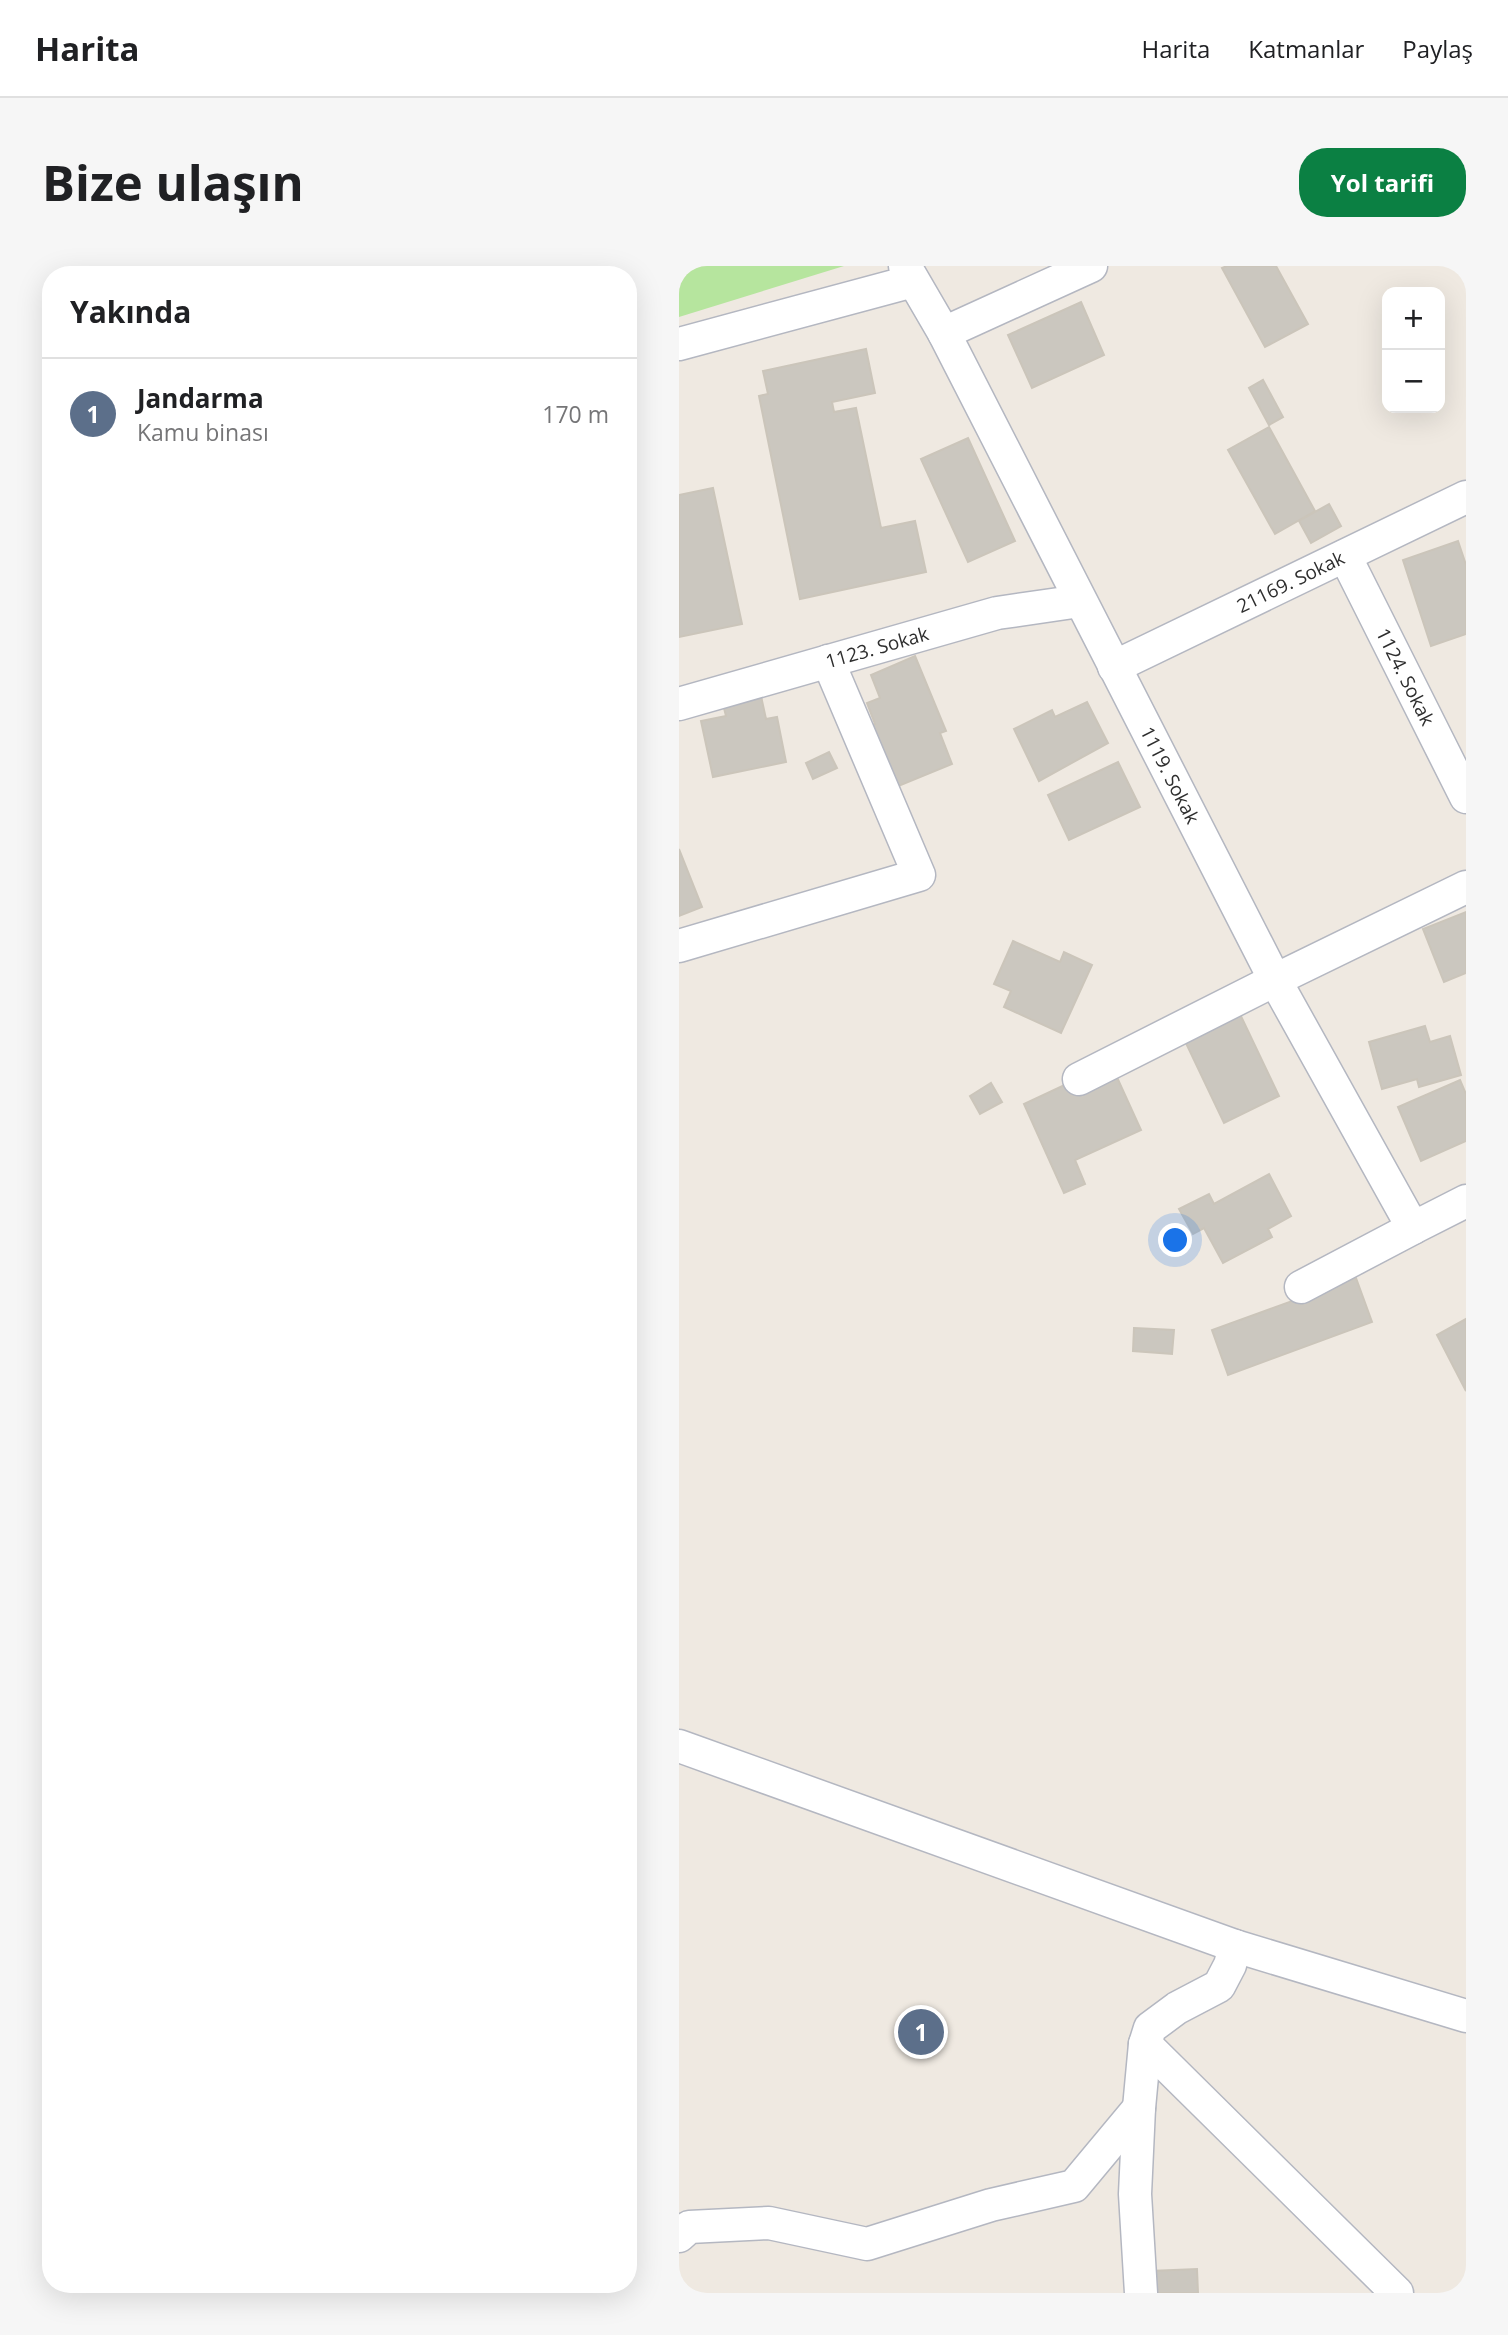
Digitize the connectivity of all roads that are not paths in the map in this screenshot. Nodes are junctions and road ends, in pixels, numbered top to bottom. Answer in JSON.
{"nodes":[{"id":1,"x":1091,"y":266,"type":"edge"},
{"id":2,"x":909,"y":273,"type":"edge"},
{"id":3,"x":944,"y":332,"type":"junction"},
{"id":4,"x":679,"y":344,"type":"edge"},
{"id":5,"x":1466,"y":497,"type":"edge"},
{"id":6,"x":1345,"y":556,"type":"junction"},
{"id":7,"x":1080,"y":600,"type":"junction"},
{"id":8,"x":828,"y":662,"type":"junction"},
{"id":9,"x":1114,"y":667,"type":"junction"},
{"id":10,"x":679,"y":704,"type":"edge"},
{"id":11,"x":1466,"y":797,"type":"edge"},
{"id":12,"x":1466,"y":887,"type":"edge"},
{"id":13,"x":679,"y":946,"type":"edge"},
{"id":14,"x":1275,"y":979,"type":"junction"},
{"id":15,"x":1079,"y":1079,"type":"dead end"},
{"id":16,"x":1466,"y":1201,"type":"edge"},
{"id":17,"x":1413,"y":1228,"type":"junction"},
{"id":18,"x":1301,"y":1287,"type":"dead end"},
{"id":19,"x":679,"y":1746,"type":"edge"},
{"id":20,"x":1235,"y":1946,"type":"junction"},
{"id":21,"x":1466,"y":2016,"type":"edge"},
{"id":22,"x":1145,"y":2044,"type":"junction"},
{"id":23,"x":1139,"y":2108,"type":"junction"},
{"id":24,"x":679,"y":2236,"type":"edge"},
{"id":25,"x":1140,"y":2293,"type":"edge"},
{"id":26,"x":1397,"y":2293,"type":"edge"}],
"edges":[{"from":1,"to":3,"type":"street"},
{"from":2,"to":3,"type":"street","name":"1119. Sokak"},
{"from":2,"to":4,"type":"street"},
{"from":3,"to":7,"type":"street","name":"1119. Sokak"},
{"from":5,"to":6,"type":"street","name":"21169. Sokak"},
{"from":6,"to":9,"type":"street","name":"21169. Sokak"},
{"from":6,"to":11,"type":"street","name":"1124. Sokak"},
{"from":7,"to":8,"type":"street","name":"1123. Sokak"},
{"from":7,"to":9,"type":"street","name":"1119. Sokak"},
{"from":8,"to":10,"type":"street","name":"1123. Sokak"},
{"from":8,"to":13,"type":"street"},
{"from":9,"to":14,"type":"street","name":"1119. Sokak"},
{"from":12,"to":14,"type":"street"},
{"from":14,"to":15,"type":"street"},
{"from":14,"to":17,"type":"street","name":"1119. Sokak"},
{"from":16,"to":17,"type":"street"},
{"from":17,"to":18,"type":"street"},
{"from":19,"to":20,"type":"street"},
{"from":20,"to":21,"type":"street"},
{"from":20,"to":22,"type":"street"},
{"from":22,"to":23,"type":"street"},
{"from":22,"to":26,"type":"street"},
{"from":23,"to":24,"type":"street"},
{"from":23,"to":25,"type":"street"}]}
